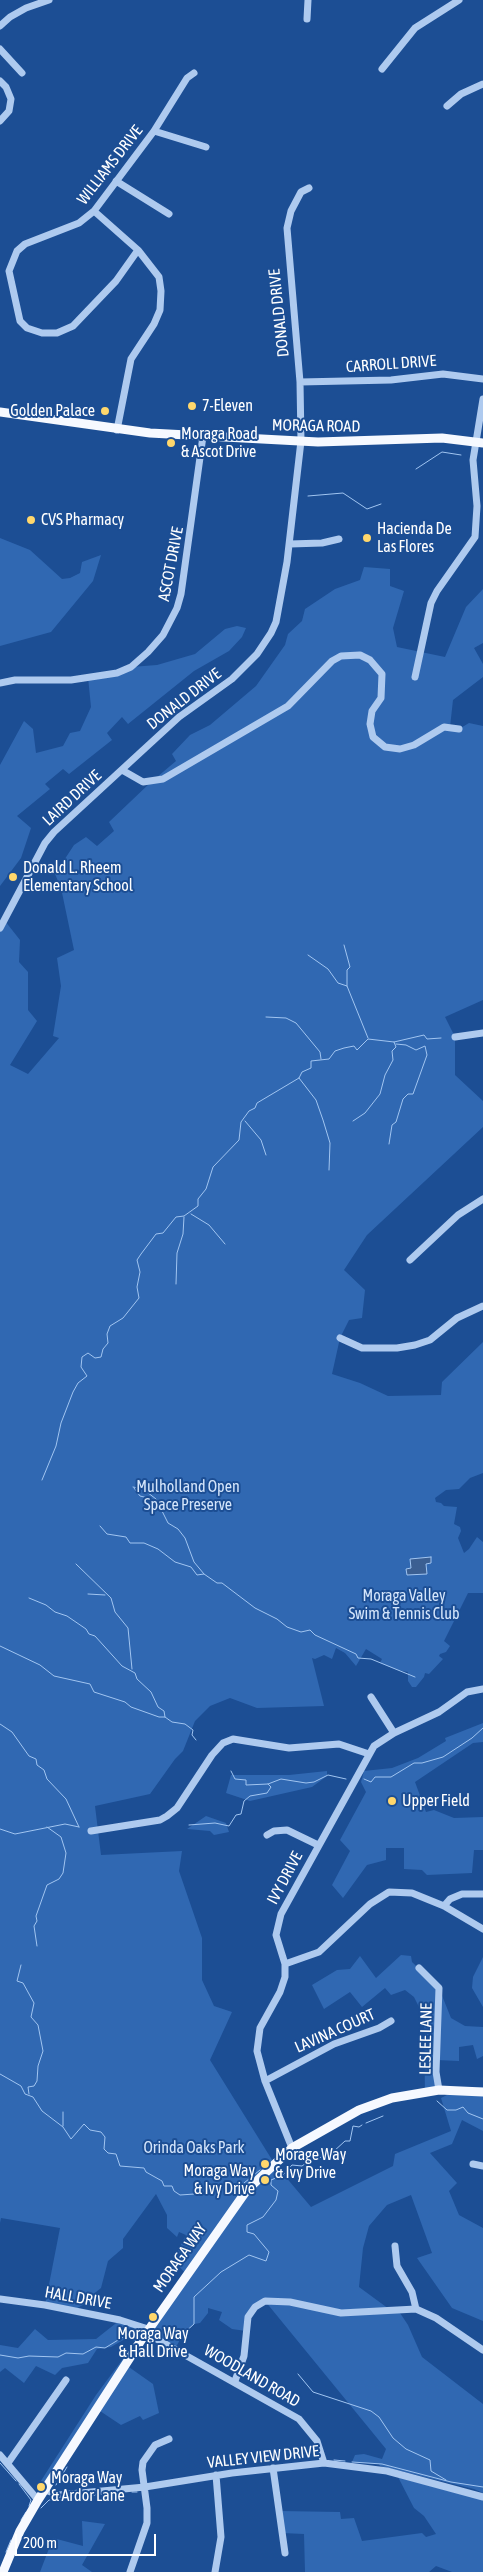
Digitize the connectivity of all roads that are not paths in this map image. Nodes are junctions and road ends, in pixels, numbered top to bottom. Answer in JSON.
{"nodes":[{"id":1,"x":49,"y":0,"type":"edge"},
{"id":2,"x":308,"y":0,"type":"edge"},
{"id":3,"x":458,"y":0,"type":"edge"},
{"id":4,"x":307,"y":19,"type":"dead end"},
{"id":5,"x":0,"y":26,"type":"edge"},
{"id":6,"x":0,"y":49,"type":"edge"},
{"id":7,"x":382,"y":69,"type":"dead end"},
{"id":8,"x":22,"y":73,"type":"dead end"},
{"id":9,"x":194,"y":73,"type":"dead end"},
{"id":10,"x":0,"y":82,"type":"edge"},
{"id":11,"x":483,"y":84,"type":"edge"},
{"id":12,"x":447,"y":106,"type":"dead end"},
{"id":13,"x":0,"y":121,"type":"edge"},
{"id":14,"x":154,"y":131,"type":"junction"},
{"id":15,"x":206,"y":147,"type":"dead end"},
{"id":16,"x":116,"y":182,"type":"junction"},
{"id":17,"x":309,"y":188,"type":"dead end"},
{"id":18,"x":94,"y":211,"type":"junction"},
{"id":19,"x":169,"y":214,"type":"dead end"},
{"id":20,"x":138,"y":250,"type":"junction"},
{"id":21,"x":0,"y":271,"type":"edge"},
{"id":22,"x":9,"y":271,"type":"junction"},
{"id":23,"x":483,"y":379,"type":"edge"},
{"id":24,"x":300,"y":382,"type":"junction"},
{"id":25,"x":483,"y":399,"type":"edge"},
{"id":26,"x":0,"y":412,"type":"edge"},
{"id":27,"x":117,"y":430,"type":"junction"},
{"id":28,"x":203,"y":436,"type":"junction"},
{"id":29,"x":301,"y":442,"type":"junction"},
{"id":30,"x":480,"y":443,"type":"edge"},
{"id":31,"x":480,"y":506,"type":"edge"},
{"id":32,"x":339,"y":539,"type":"dead end"},
{"id":33,"x":290,"y":544,"type":"junction"},
{"id":34,"x":416,"y":677,"type":"dead end"},
{"id":35,"x":0,"y":683,"type":"edge"},
{"id":36,"x":459,"y":729,"type":"dead end"},
{"id":37,"x":122,"y":770,"type":"junction"},
{"id":38,"x":0,"y":928,"type":"edge"},
{"id":39,"x":483,"y":1033,"type":"edge"},
{"id":40,"x":455,"y":1037,"type":"dead end"},
{"id":41,"x":483,"y":1199,"type":"edge"},
{"id":42,"x":410,"y":1260,"type":"dead end"},
{"id":43,"x":483,"y":1306,"type":"edge"},
{"id":44,"x":340,"y":1338,"type":"dead end"},
{"id":45,"x":483,"y":1689,"type":"edge"},
{"id":46,"x":371,"y":1698,"type":"dead end"},
{"id":47,"x":394,"y":1733,"type":"junction"},
{"id":48,"x":369,"y":1754,"type":"junction"},
{"id":49,"x":91,"y":1831,"type":"dead end"},
{"id":50,"x":267,"y":1835,"type":"dead end"},
{"id":51,"x":318,"y":1845,"type":"junction"},
{"id":52,"x":483,"y":1894,"type":"edge"},
{"id":53,"x":444,"y":1906,"type":"junction"},
{"id":54,"x":483,"y":1929,"type":"edge"},
{"id":55,"x":285,"y":1964,"type":"junction"},
{"id":56,"x":419,"y":1968,"type":"dead end"},
{"id":57,"x":391,"y":2021,"type":"dead end"},
{"id":58,"x":265,"y":2081,"type":"junction"},
{"id":59,"x":440,"y":2090,"type":"junction"},
{"id":60,"x":483,"y":2092,"type":"edge"},
{"id":61,"x":292,"y":2148,"type":"junction"},
{"id":62,"x":473,"y":2164,"type":"dead end"},
{"id":63,"x":483,"y":2166,"type":"edge"},
{"id":64,"x":395,"y":2246,"type":"dead end"},
{"id":65,"x":0,"y":2299,"type":"edge"},
{"id":66,"x":416,"y":2309,"type":"junction"},
{"id":67,"x":149,"y":2330,"type":"junction"},
{"id":68,"x":483,"y":2350,"type":"edge"},
{"id":69,"x":66,"y":2380,"type":"dead end"},
{"id":70,"x":235,"y":2381,"type":"junction"},
{"id":71,"x":169,"y":2439,"type":"dead end"},
{"id":72,"x":0,"y":2455,"type":"edge"},
{"id":73,"x":8,"y":2463,"type":"junction"},
{"id":74,"x":324,"y":2463,"type":"junction"},
{"id":75,"x":273,"y":2468,"type":"junction"},
{"id":76,"x":216,"y":2475,"type":"junction"},
{"id":77,"x":145,"y":2487,"type":"junction"},
{"id":78,"x":45,"y":2490,"type":"junction"},
{"id":79,"x":483,"y":2497,"type":"edge"},
{"id":80,"x":38,"y":2500,"type":"junction"},
{"id":81,"x":285,"y":2554,"type":"dead end"},
{"id":82,"x":3,"y":2572,"type":"edge"},
{"id":83,"x":130,"y":2572,"type":"edge"},
{"id":84,"x":215,"y":2572,"type":"edge"}],
"edges":[{"from":1,"to":5,"type":"street"},
{"from":2,"to":4,"type":"street"},
{"from":3,"to":7,"type":"street"},
{"from":6,"to":8,"type":"street"},
{"from":9,"to":14,"type":"street","name":"WILLIAMS DRIVE"},
{"from":10,"to":13,"type":"street"},
{"from":11,"to":12,"type":"street"},
{"from":14,"to":15,"type":"street"},
{"from":14,"to":16,"type":"street","name":"WILLIAMS DRIVE"},
{"from":16,"to":18,"type":"street","name":"WILLIAMS DRIVE"},
{"from":16,"to":19,"type":"street"},
{"from":17,"to":24,"type":"street","name":"DONALD DRIVE"},
{"from":18,"to":20,"type":"street"},
{"from":18,"to":22,"type":"street","name":"WILLIAMS DRIVE"},
{"from":20,"to":22,"type":"street"},
{"from":20,"to":27,"type":"street"},
{"from":21,"to":22,"type":"street"},
{"from":23,"to":24,"type":"street","name":"CARROLL DRIVE"},
{"from":24,"to":29,"type":"street","name":"DONALD DRIVE"},
{"from":25,"to":30,"type":"street"},
{"from":26,"to":27,"type":"main road","name":"MORAGA ROAD"},
{"from":27,"to":28,"type":"main road","name":"MORAGA ROAD"},
{"from":28,"to":29,"type":"main road","name":"MORAGA ROAD"},
{"from":28,"to":35,"type":"street","name":"ASCOT DRIVE"},
{"from":29,"to":30,"type":"main road","name":"MORAGA ROAD"},
{"from":29,"to":33,"type":"street","name":"DONALD DRIVE"},
{"from":30,"to":31,"type":"street"},
{"from":31,"to":34,"type":"street"},
{"from":32,"to":33,"type":"street"},
{"from":33,"to":37,"type":"street","name":"DONALD DRIVE"},
{"from":36,"to":37,"type":"street"},
{"from":37,"to":38,"type":"street","name":"LAIRD DRIVE"},
{"from":39,"to":40,"type":"street"},
{"from":41,"to":42,"type":"street"},
{"from":43,"to":44,"type":"street"},
{"from":45,"to":47,"type":"street","name":"IVY DRIVE"},
{"from":46,"to":47,"type":"street"},
{"from":47,"to":48,"type":"street","name":"IVY DRIVE"},
{"from":48,"to":49,"type":"street"},
{"from":48,"to":51,"type":"street","name":"IVY DRIVE"},
{"from":50,"to":51,"type":"street"},
{"from":51,"to":55,"type":"street","name":"IVY DRIVE"},
{"from":52,"to":53,"type":"street"},
{"from":53,"to":54,"type":"street"},
{"from":53,"to":55,"type":"street"},
{"from":55,"to":58,"type":"street","name":"IVY DRIVE"},
{"from":56,"to":59,"type":"street","name":"LESLEE LANE"},
{"from":57,"to":58,"type":"street","name":"LAVINA COURT"},
{"from":58,"to":61,"type":"street","name":"IVY DRIVE"},
{"from":59,"to":60,"type":"main road","name":"MORAGA WAY"},
{"from":59,"to":61,"type":"main road","name":"MORAGA WAY"},
{"from":61,"to":67,"type":"main road","name":"MORAGA WAY"},
{"from":62,"to":63,"type":"street"},
{"from":64,"to":66,"type":"street"},
{"from":65,"to":67,"type":"street","name":"HALL DRIVE"},
{"from":66,"to":68,"type":"street"},
{"from":66,"to":70,"type":"street"},
{"from":67,"to":70,"type":"street","name":"WOODLAND ROAD"},
{"from":67,"to":78,"type":"main road","name":"MORAGA WAY"},
{"from":69,"to":73,"type":"street"},
{"from":70,"to":74,"type":"street","name":"WOODLAND ROAD"},
{"from":71,"to":77,"type":"street"},
{"from":72,"to":73,"type":"street"},
{"from":73,"to":80,"type":"street"},
{"from":74,"to":75,"type":"street","name":"VALLEY VIEW DRIVE"},
{"from":74,"to":79,"type":"street","name":"VALLEY VIEW DRIVE"},
{"from":75,"to":76,"type":"street","name":"VALLEY VIEW DRIVE"},
{"from":75,"to":81,"type":"street"},
{"from":76,"to":77,"type":"street","name":"VALLEY VIEW DRIVE"},
{"from":76,"to":84,"type":"street"},
{"from":77,"to":78,"type":"street","name":"VALLEY VIEW DRIVE"},
{"from":77,"to":83,"type":"street"},
{"from":78,"to":80,"type":"main road","name":"MORAGA WAY"},
{"from":80,"to":82,"type":"main road","name":"MORAGA WAY"}]}
